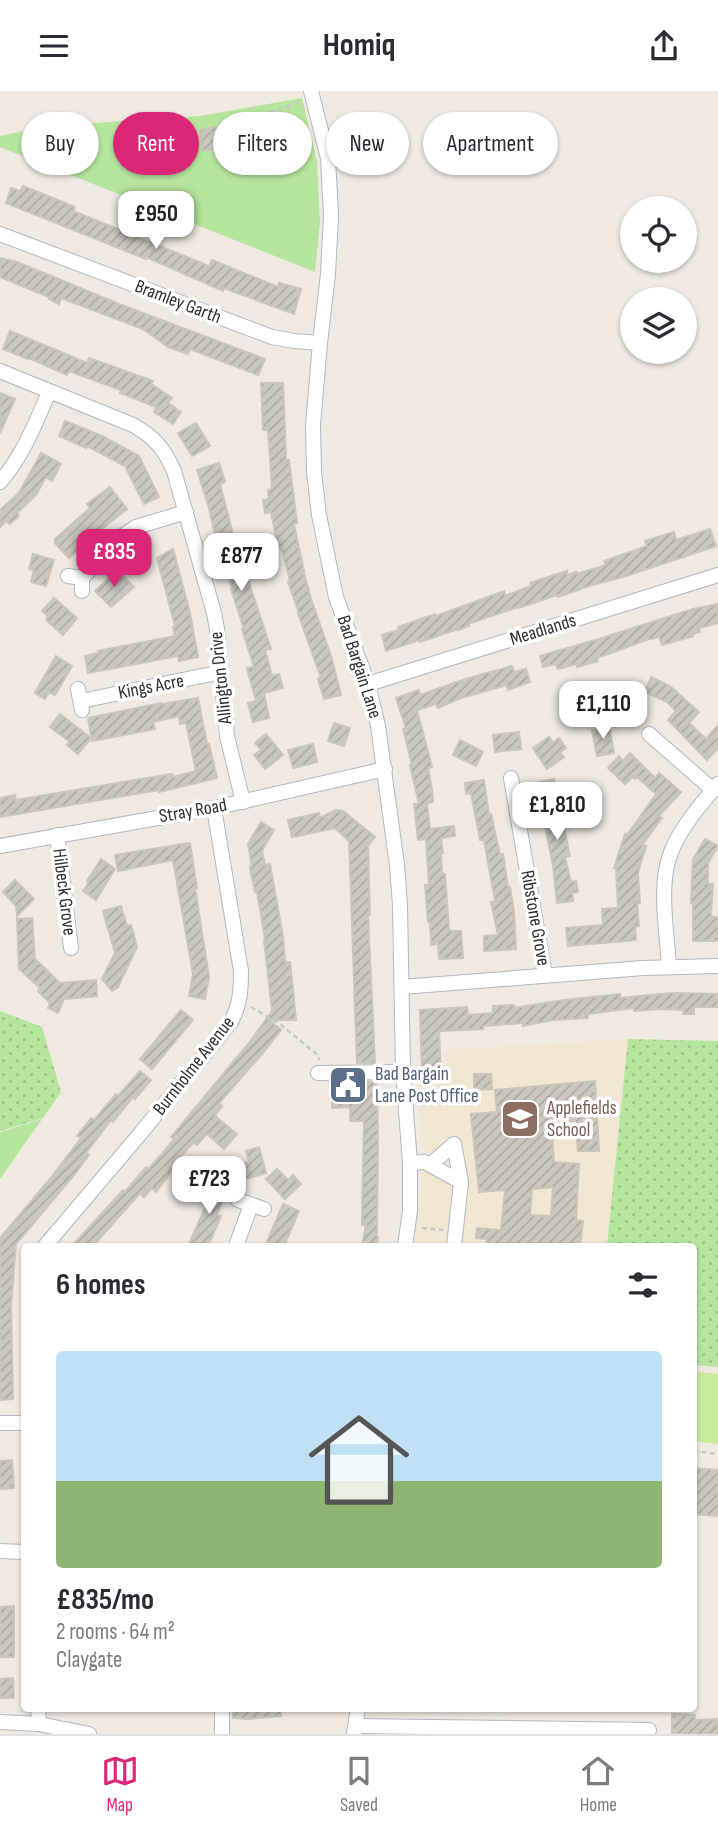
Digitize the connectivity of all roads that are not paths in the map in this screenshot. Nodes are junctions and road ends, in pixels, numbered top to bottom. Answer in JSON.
{"nodes":[{"id":1,"x":312,"y":95,"type":"edge"},
{"id":2,"x":0,"y":234,"type":"edge"},
{"id":3,"x":320,"y":343,"type":"junction"},
{"id":4,"x":0,"y":371,"type":"edge"},
{"id":5,"x":49,"y":392,"type":"junction"},
{"id":6,"x":0,"y":482,"type":"edge"},
{"id":7,"x":187,"y":512,"type":"junction"},
{"id":8,"x":718,"y":575,"type":"edge"},
{"id":9,"x":77,"y":582,"type":"dead end"},
{"id":10,"x":221,"y":672,"type":"junction"},
{"id":11,"x":368,"y":684,"type":"junction"},
{"id":12,"x":80,"y":700,"type":"dead end"},
{"id":13,"x":649,"y":734,"type":"dead end"},
{"id":14,"x":385,"y":769,"type":"junction"},
{"id":15,"x":511,"y":778,"type":"dead end"},
{"id":16,"x":715,"y":787,"type":"edge"},
{"id":17,"x":243,"y":802,"type":"junction"},
{"id":18,"x":215,"y":808,"type":"junction"},
{"id":19,"x":57,"y":835,"type":"junction"},
{"id":20,"x":0,"y":846,"type":"edge"},
{"id":21,"x":71,"y":949,"type":"dead end"},
{"id":22,"x":669,"y":966,"type":"junction"},
{"id":23,"x":718,"y":966,"type":"edge"},
{"id":24,"x":545,"y":975,"type":"junction"},
{"id":25,"x":402,"y":987,"type":"junction"},
{"id":26,"x":403,"y":1072,"type":"junction"},
{"id":27,"x":318,"y":1073,"type":"road end"},
{"id":28,"x":410,"y":1163,"type":"junction"},
{"id":29,"x":429,"y":1165,"type":"junction"},
{"id":30,"x":461,"y":1182,"type":"junction"},
{"id":31,"x":251,"y":1205,"type":"dead end"},
{"id":32,"x":454,"y":1238,"type":"edge"},
{"id":33,"x":48,"y":1243,"type":"edge"},
{"id":34,"x":237,"y":1243,"type":"edge"},
{"id":35,"x":405,"y":1243,"type":"edge"},
{"id":36,"x":0,"y":1423,"type":"edge"},
{"id":37,"x":21,"y":1423,"type":"edge"},
{"id":38,"x":0,"y":1551,"type":"edge"},
{"id":39,"x":21,"y":1552,"type":"edge"},
{"id":40,"x":38,"y":1712,"type":"edge"},
{"id":41,"x":222,"y":1712,"type":"edge"},
{"id":42,"x":357,"y":1712,"type":"edge"},
{"id":43,"x":0,"y":1722,"type":"edge"},
{"id":44,"x":39,"y":1724,"type":"junction"},
{"id":45,"x":355,"y":1730,"type":"edge"},
{"id":46,"x":649,"y":1730,"type":"dead end"},
{"id":47,"x":89,"y":1734,"type":"edge"},
{"id":48,"x":222,"y":1734,"type":"edge"}],
"edges":[{"from":1,"to":3,"type":"street","name":"Bad Bargain Lane"},
{"from":2,"to":3,"type":"street","name":"Bramley Garth"},
{"from":3,"to":11,"type":"street","name":"Bad Bargain Lane"},
{"from":4,"to":5,"type":"street","name":"Allington Drive"},
{"from":5,"to":6,"type":"street"},
{"from":5,"to":7,"type":"street","name":"Allington Drive"},
{"from":7,"to":9,"type":"street"},
{"from":7,"to":10,"type":"street","name":"Allington Drive"},
{"from":8,"to":11,"type":"street","name":"Meadlands"},
{"from":10,"to":12,"type":"street","name":"Kings Acre"},
{"from":10,"to":17,"type":"street","name":"Allington Drive"},
{"from":11,"to":14,"type":"street","name":"Bad Bargain Lane"},
{"from":13,"to":16,"type":"street"},
{"from":14,"to":17,"type":"street","name":"Stray Road"},
{"from":14,"to":25,"type":"street","name":"Bad Bargain Lane"},
{"from":15,"to":24,"type":"street","name":"Ribstone Grove"},
{"from":16,"to":22,"type":"street"},
{"from":17,"to":18,"type":"street","name":"Stray Road"},
{"from":18,"to":19,"type":"street","name":"Stray Road"},
{"from":18,"to":33,"type":"street","name":"Burnholme Avenue"},
{"from":19,"to":20,"type":"street","name":"Stray Road"},
{"from":19,"to":21,"type":"street","name":"Hilbeck Grove"},
{"from":22,"to":23,"type":"street"},
{"from":22,"to":24,"type":"street"},
{"from":24,"to":25,"type":"street"},
{"from":25,"to":26,"type":"street","name":"Bad Bargain Lane"},
{"from":26,"to":27,"type":"street"},
{"from":26,"to":28,"type":"street","name":"Bad Bargain Lane"},
{"from":28,"to":29,"type":"street"},
{"from":28,"to":35,"type":"street","name":"Bad Bargain Lane"},
{"from":29,"to":30,"type":"street"},
{"from":29,"to":30,"type":"street"},
{"from":30,"to":32,"type":"street"},
{"from":31,"to":34,"type":"street"},
{"from":36,"to":37,"type":"street"},
{"from":38,"to":39,"type":"street"},
{"from":40,"to":44,"type":"street"},
{"from":41,"to":48,"type":"street"},
{"from":42,"to":45,"type":"street"},
{"from":43,"to":44,"type":"street"},
{"from":44,"to":47,"type":"street"},
{"from":45,"to":46,"type":"street"}]}
